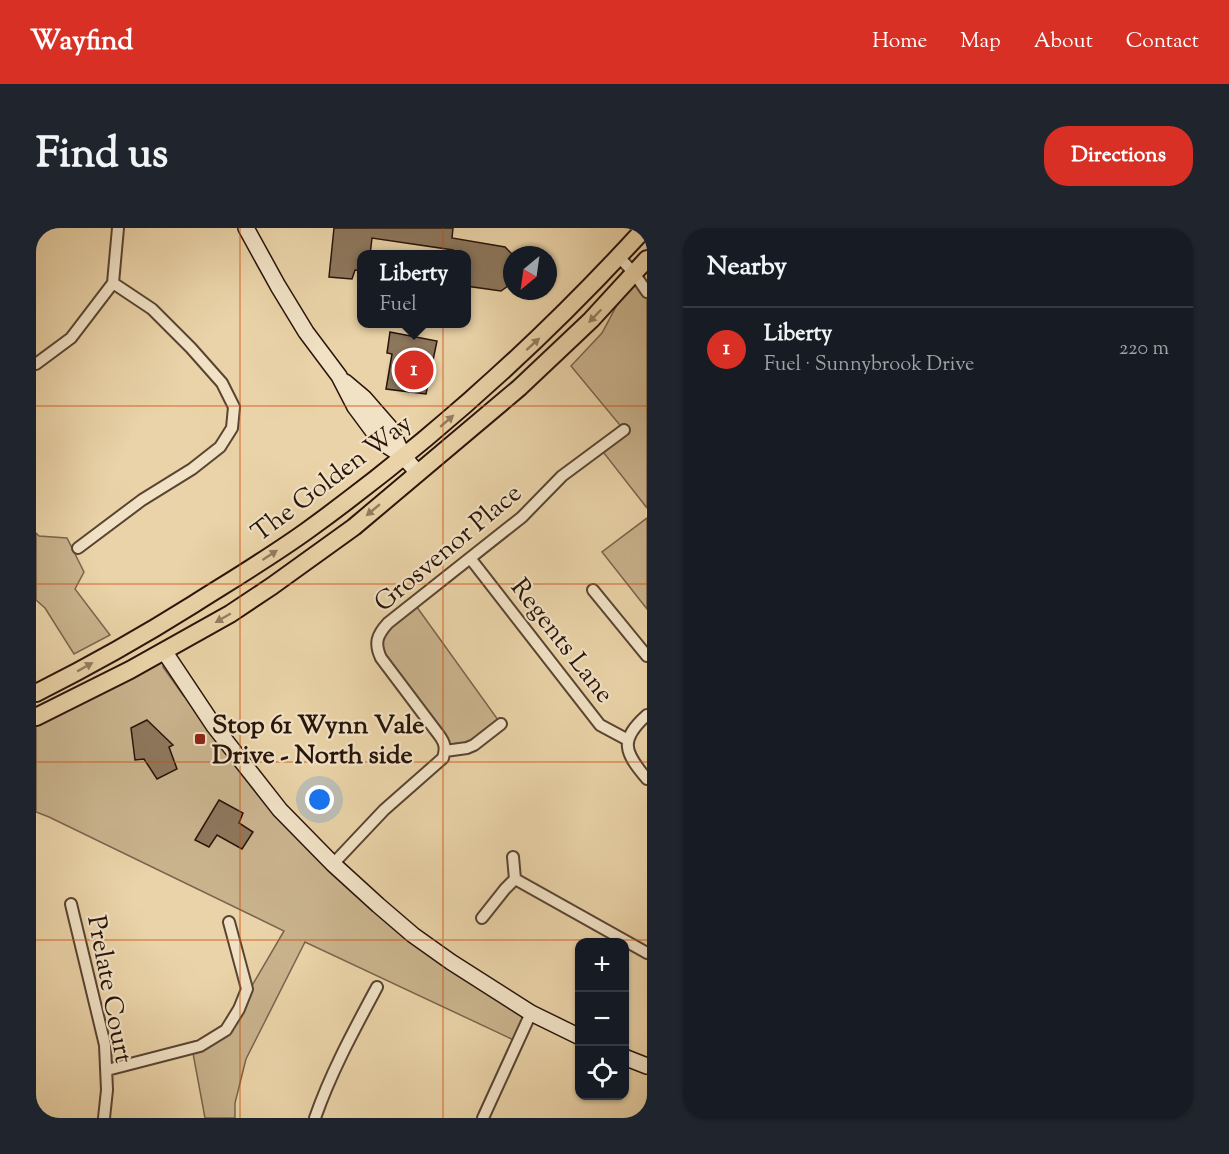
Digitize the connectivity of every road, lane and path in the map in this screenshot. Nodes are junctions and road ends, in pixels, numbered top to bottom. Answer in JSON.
{"nodes":[{"id":1,"x":118,"y":228,"type":"edge"},
{"id":2,"x":246,"y":228,"type":"edge"},
{"id":3,"x":645,"y":228,"type":"edge"},
{"id":4,"x":619,"y":257,"type":"junction"},
{"id":5,"x":647,"y":259,"type":"edge"},
{"id":6,"x":641,"y":275,"type":"edge"},
{"id":7,"x":113,"y":283,"type":"junction"},
{"id":8,"x":647,"y":292,"type":"edge"},
{"id":9,"x":36,"y":364,"type":"edge"},
{"id":10,"x":624,"y":430,"type":"dead end"},
{"id":11,"x":403,"y":456,"type":"junction"},
{"id":12,"x":418,"y":473,"type":"junction"},
{"id":13,"x":78,"y":548,"type":"dead end"},
{"id":14,"x":470,"y":558,"type":"junction"},
{"id":15,"x":593,"y":590,"type":"dead end"},
{"id":16,"x":171,"y":618,"type":"junction"},
{"id":17,"x":128,"y":644,"type":"junction"},
{"id":18,"x":164,"y":651,"type":"junction"},
{"id":19,"x":647,"y":656,"type":"edge"},
{"id":20,"x":36,"y":693,"type":"edge"},
{"id":21,"x":647,"y":715,"type":"edge"},
{"id":22,"x":36,"y":717,"type":"edge"},
{"id":23,"x":501,"y":724,"type":"dead end"},
{"id":24,"x":628,"y":740,"type":"junction"},
{"id":25,"x":445,"y":751,"type":"junction"},
{"id":26,"x":647,"y":779,"type":"edge"},
{"id":27,"x":513,"y":857,"type":"dead end"},
{"id":28,"x":333,"y":864,"type":"junction"},
{"id":29,"x":515,"y":879,"type":"junction"},
{"id":30,"x":71,"y":904,"type":"dead end"},
{"id":31,"x":482,"y":918,"type":"dead end"},
{"id":32,"x":229,"y":922,"type":"dead end"},
{"id":33,"x":647,"y":954,"type":"edge"},
{"id":34,"x":377,"y":987,"type":"dead end"},
{"id":35,"x":531,"y":1013,"type":"junction"},
{"id":36,"x":575,"y":1035,"type":"edge"},
{"id":37,"x":629,"y":1059,"type":"edge"},
{"id":38,"x":647,"y":1066,"type":"edge"},
{"id":39,"x":107,"y":1070,"type":"junction"},
{"id":40,"x":104,"y":1118,"type":"edge"},
{"id":41,"x":315,"y":1118,"type":"edge"},
{"id":42,"x":483,"y":1118,"type":"edge"}],
"edges":[{"from":1,"to":7,"type":"street"},
{"from":2,"to":11,"type":"main road"},
{"from":3,"to":4,"type":"main road","name":"The Golden Way"},
{"from":4,"to":6,"type":"street"},
{"from":11,"to":4,"type":"main road","name":"The Golden Way","one_way":true},
{"from":5,"to":6,"type":"main road","name":"The Golden Way"},
{"from":6,"to":8,"type":"street"},
{"from":6,"to":12,"type":"main road","name":"The Golden Way","one_way":true},
{"from":7,"to":9,"type":"street"},
{"from":7,"to":13,"type":"street"},
{"from":10,"to":14,"type":"street","name":"Grosvenor Place"},
{"from":11,"to":12,"type":"main road"},
{"from":16,"to":11,"type":"main road","name":"The Golden Way","one_way":true},
{"from":12,"to":18,"type":"main road","name":"The Golden Way","one_way":true},
{"from":14,"to":24,"type":"street","name":"Regents Lane"},
{"from":14,"to":25,"type":"street","name":"Grosvenor Place"},
{"from":15,"to":19,"type":"street"},
{"from":16,"to":17,"type":"main road","name":"The Golden Way"},
{"from":16,"to":18,"type":"main road"},
{"from":17,"to":18,"type":"main road"},
{"from":20,"to":17,"type":"main road","name":"The Golden Way","one_way":true},
{"from":18,"to":22,"type":"main road","name":"The Golden Way"},
{"from":18,"to":28,"type":"main road"},
{"from":21,"to":24,"type":"street"},
{"from":23,"to":25,"type":"street"},
{"from":24,"to":26,"type":"street"},
{"from":25,"to":28,"type":"street"},
{"from":27,"to":29,"type":"street"},
{"from":28,"to":35,"type":"main road"},
{"from":29,"to":31,"type":"street"},
{"from":29,"to":33,"type":"street"},
{"from":30,"to":39,"type":"street","name":"Prelate Court"},
{"from":32,"to":39,"type":"street"},
{"from":34,"to":41,"type":"street"},
{"from":35,"to":36,"type":"main road"},
{"from":35,"to":42,"type":"street"},
{"from":37,"to":38,"type":"main road"},
{"from":39,"to":40,"type":"street","name":"Prelate Court"}]}
